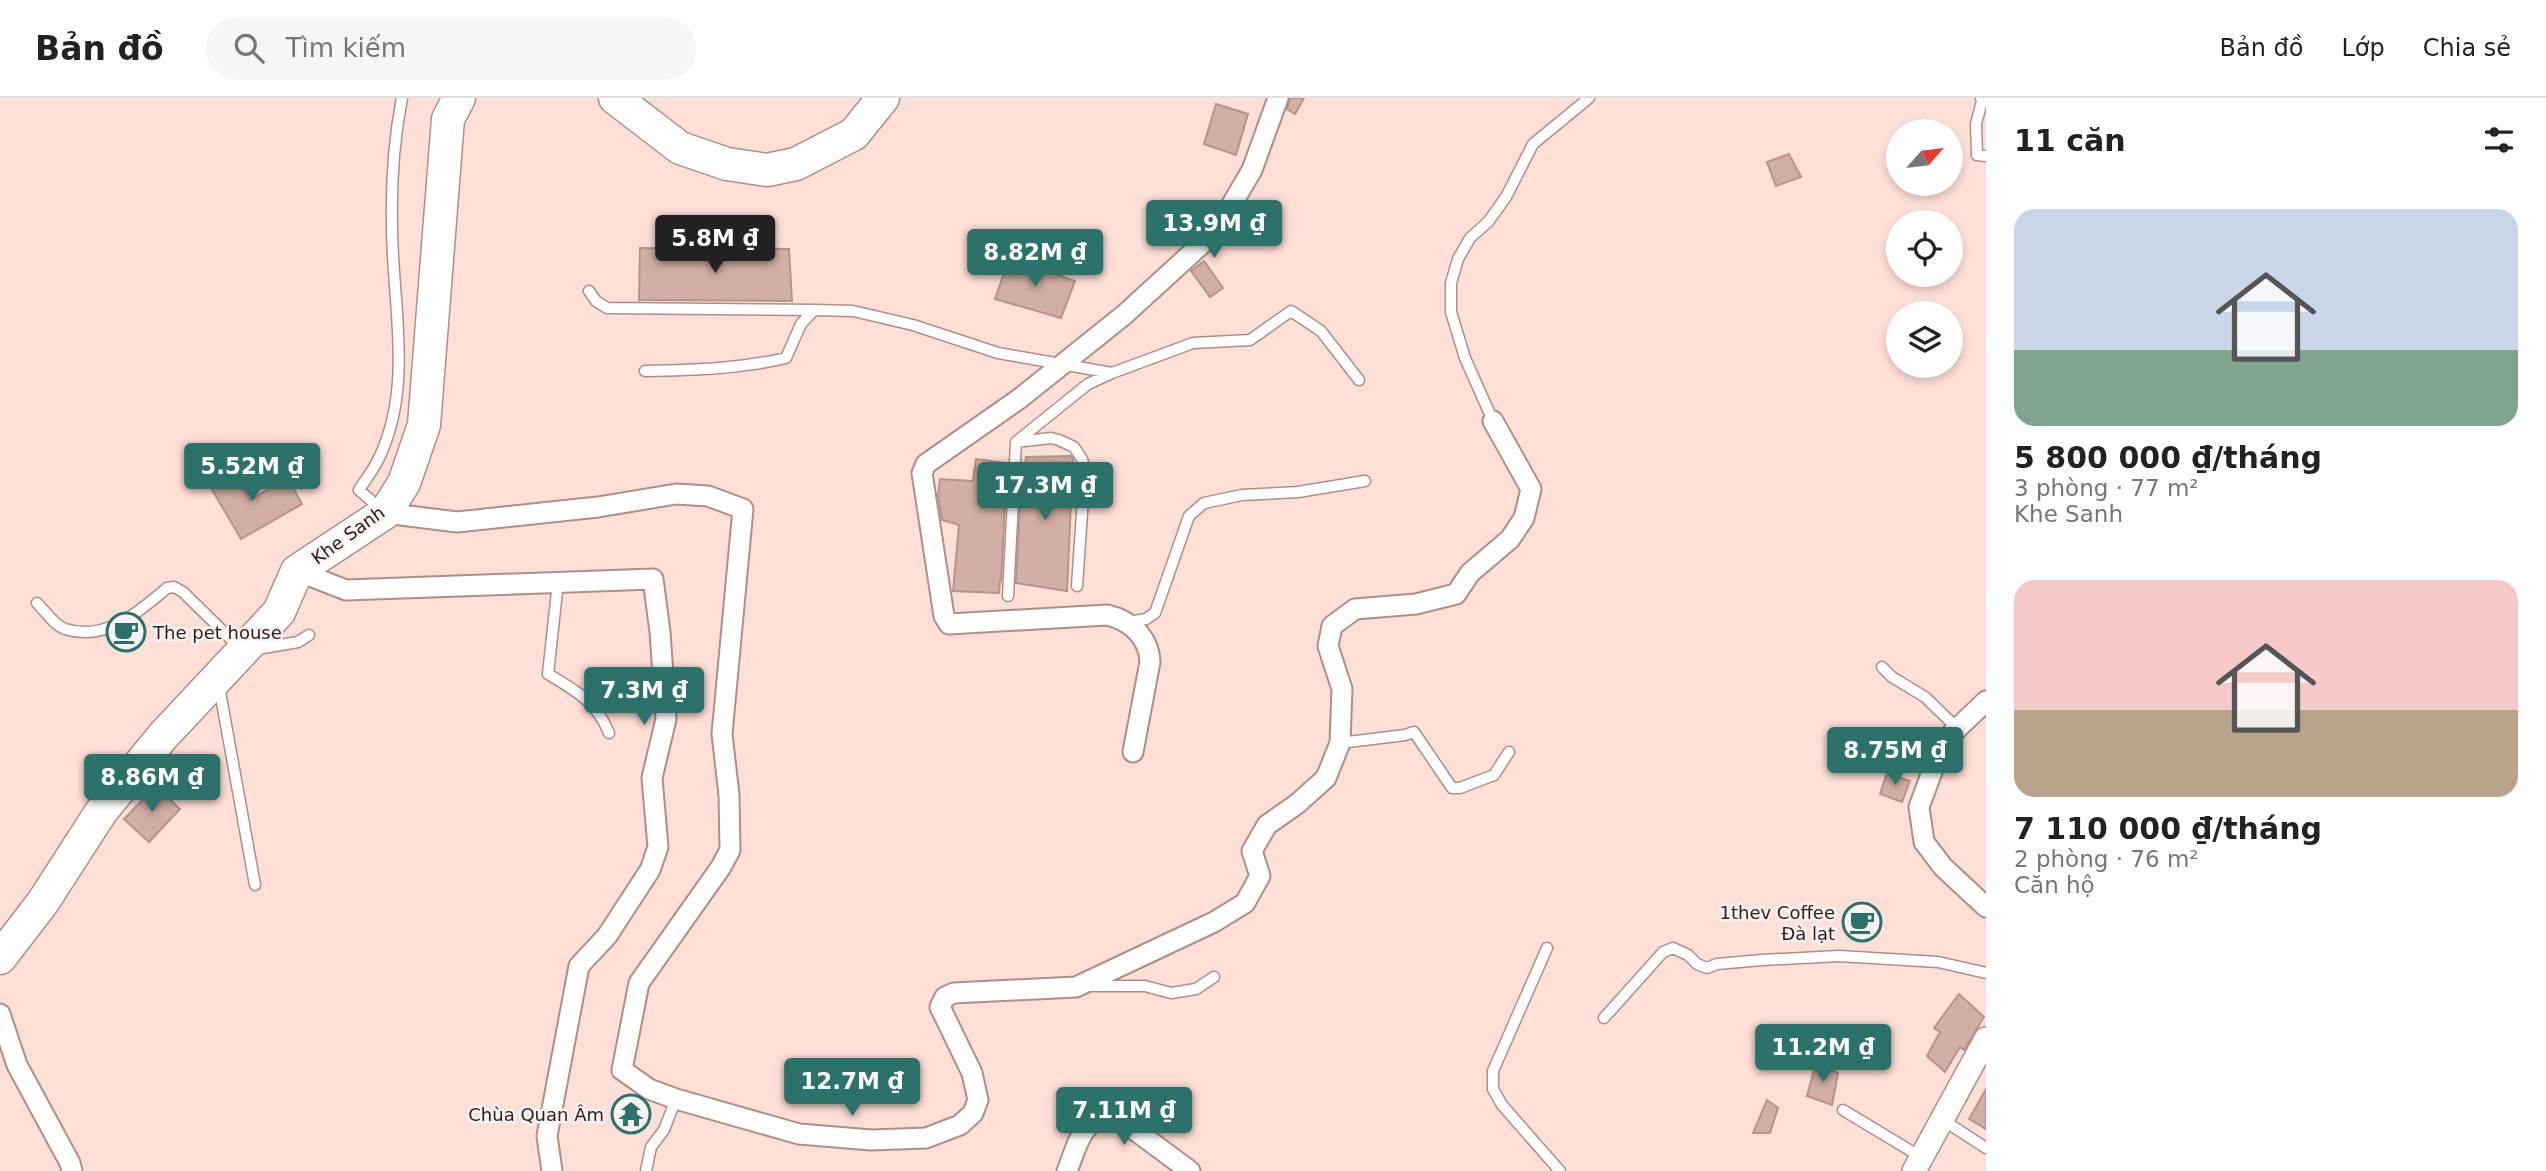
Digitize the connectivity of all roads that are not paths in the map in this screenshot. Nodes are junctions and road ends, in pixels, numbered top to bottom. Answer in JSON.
{"nodes":[{"id":1,"x":402,"y":98,"type":"edge"},
{"id":2,"x":459,"y":98,"type":"edge"},
{"id":3,"x":615,"y":98,"type":"edge"},
{"id":4,"x":883,"y":98,"type":"edge"},
{"id":5,"x":1278,"y":98,"type":"edge"},
{"id":6,"x":1589,"y":98,"type":"edge"},
{"id":7,"x":1981,"y":98,"type":"edge"},
{"id":8,"x":1986,"y":156,"type":"edge"},
{"id":9,"x":589,"y":291,"type":"dead end"},
{"id":10,"x":814,"y":310,"type":"junction"},
{"id":11,"x":1064,"y":363,"type":"junction"},
{"id":12,"x":645,"y":371,"type":"dead end"},
{"id":13,"x":1112,"y":373,"type":"junction"},
{"id":14,"x":1359,"y":380,"type":"dead end"},
{"id":15,"x":1493,"y":421,"type":"joint"},
{"id":16,"x":1016,"y":442,"type":"junction"},
{"id":17,"x":1365,"y":481,"type":"dead end"},
{"id":18,"x":385,"y":513,"type":"junction"},
{"id":19,"x":297,"y":571,"type":"junction"},
{"id":20,"x":558,"y":582,"type":"junction"},
{"id":21,"x":1077,"y":586,"type":"dead end"},
{"id":22,"x":1008,"y":596,"type":"dead end"},
{"id":23,"x":37,"y":603,"type":"dead end"},
{"id":24,"x":1128,"y":622,"type":"junction"},
{"id":25,"x":309,"y":635,"type":"dead end"},
{"id":26,"x":244,"y":652,"type":"junction"},
{"id":27,"x":1882,"y":667,"type":"dead end"},
{"id":28,"x":218,"y":678,"type":"junction"},
{"id":29,"x":1986,"y":701,"type":"edge"},
{"id":30,"x":1957,"y":727,"type":"junction"},
{"id":31,"x":608,"y":733,"type":"dead end"},
{"id":32,"x":1340,"y":743,"type":"junction"},
{"id":33,"x":1133,"y":752,"type":"dead end"},
{"id":34,"x":1509,"y":752,"type":"dead end"},
{"id":35,"x":255,"y":885,"type":"dead end"},
{"id":36,"x":1986,"y":907,"type":"edge"},
{"id":37,"x":1547,"y":948,"type":"dead end"},
{"id":38,"x":0,"y":958,"type":"edge"},
{"id":39,"x":1986,"y":973,"type":"edge"},
{"id":40,"x":1214,"y":977,"type":"dead end"},
{"id":41,"x":1076,"y":986,"type":"junction"},
{"id":42,"x":0,"y":1014,"type":"edge"},
{"id":43,"x":1604,"y":1018,"type":"dead end"},
{"id":44,"x":1986,"y":1039,"type":"edge"},
{"id":45,"x":676,"y":1099,"type":"junction"},
{"id":46,"x":1843,"y":1111,"type":"dead end"},
{"id":47,"x":1942,"y":1120,"type":"junction"},
{"id":48,"x":1986,"y":1148,"type":"edge"},
{"id":49,"x":1918,"y":1164,"type":"edge"},
{"id":50,"x":72,"y":1171,"type":"edge"},
{"id":51,"x":552,"y":1171,"type":"edge"},
{"id":52,"x":646,"y":1171,"type":"edge"},
{"id":53,"x":1067,"y":1171,"type":"edge"},
{"id":54,"x":1190,"y":1171,"type":"edge"},
{"id":55,"x":1560,"y":1171,"type":"edge"}],
"edges":[{"from":1,"to":18,"type":"lane"},
{"from":2,"to":18,"type":"highway","name":"Khe Sanh"},
{"from":3,"to":4,"type":"highway"},
{"from":5,"to":11,"type":"street"},
{"from":6,"to":15,"type":"lane"},
{"from":7,"to":8,"type":"lane"},
{"from":9,"to":10,"type":"lane"},
{"from":10,"to":11,"type":"lane"},
{"from":10,"to":12,"type":"lane"},
{"from":11,"to":13,"type":"lane"},
{"from":11,"to":24,"type":"street"},
{"from":13,"to":14,"type":"lane"},
{"from":13,"to":16,"type":"lane"},
{"from":15,"to":32,"type":"street"},
{"from":16,"to":21,"type":"lane"},
{"from":16,"to":22,"type":"lane"},
{"from":17,"to":24,"type":"lane"},
{"from":18,"to":19,"type":"highway","name":"Khe Sanh"},
{"from":18,"to":45,"type":"street"},
{"from":19,"to":20,"type":"street"},
{"from":19,"to":26,"type":"highway","name":"Khe Sanh"},
{"from":20,"to":31,"type":"lane"},
{"from":20,"to":51,"type":"street"},
{"from":23,"to":26,"type":"lane"},
{"from":24,"to":33,"type":"street"},
{"from":25,"to":26,"type":"lane"},
{"from":26,"to":28,"type":"highway","name":"Khe Sanh"},
{"from":27,"to":30,"type":"lane"},
{"from":28,"to":35,"type":"lane"},
{"from":28,"to":38,"type":"highway","name":"Khe Sanh"},
{"from":29,"to":30,"type":"street"},
{"from":30,"to":36,"type":"street"},
{"from":32,"to":34,"type":"lane"},
{"from":32,"to":41,"type":"street"},
{"from":37,"to":55,"type":"lane"},
{"from":39,"to":43,"type":"lane"},
{"from":40,"to":41,"type":"lane"},
{"from":41,"to":45,"type":"street"},
{"from":42,"to":50,"type":"street"},
{"from":44,"to":47,"type":"street"},
{"from":45,"to":52,"type":"lane"},
{"from":46,"to":49,"type":"lane"},
{"from":47,"to":48,"type":"lane"},
{"from":47,"to":49,"type":"street"},
{"from":53,"to":54,"type":"street"}]}
